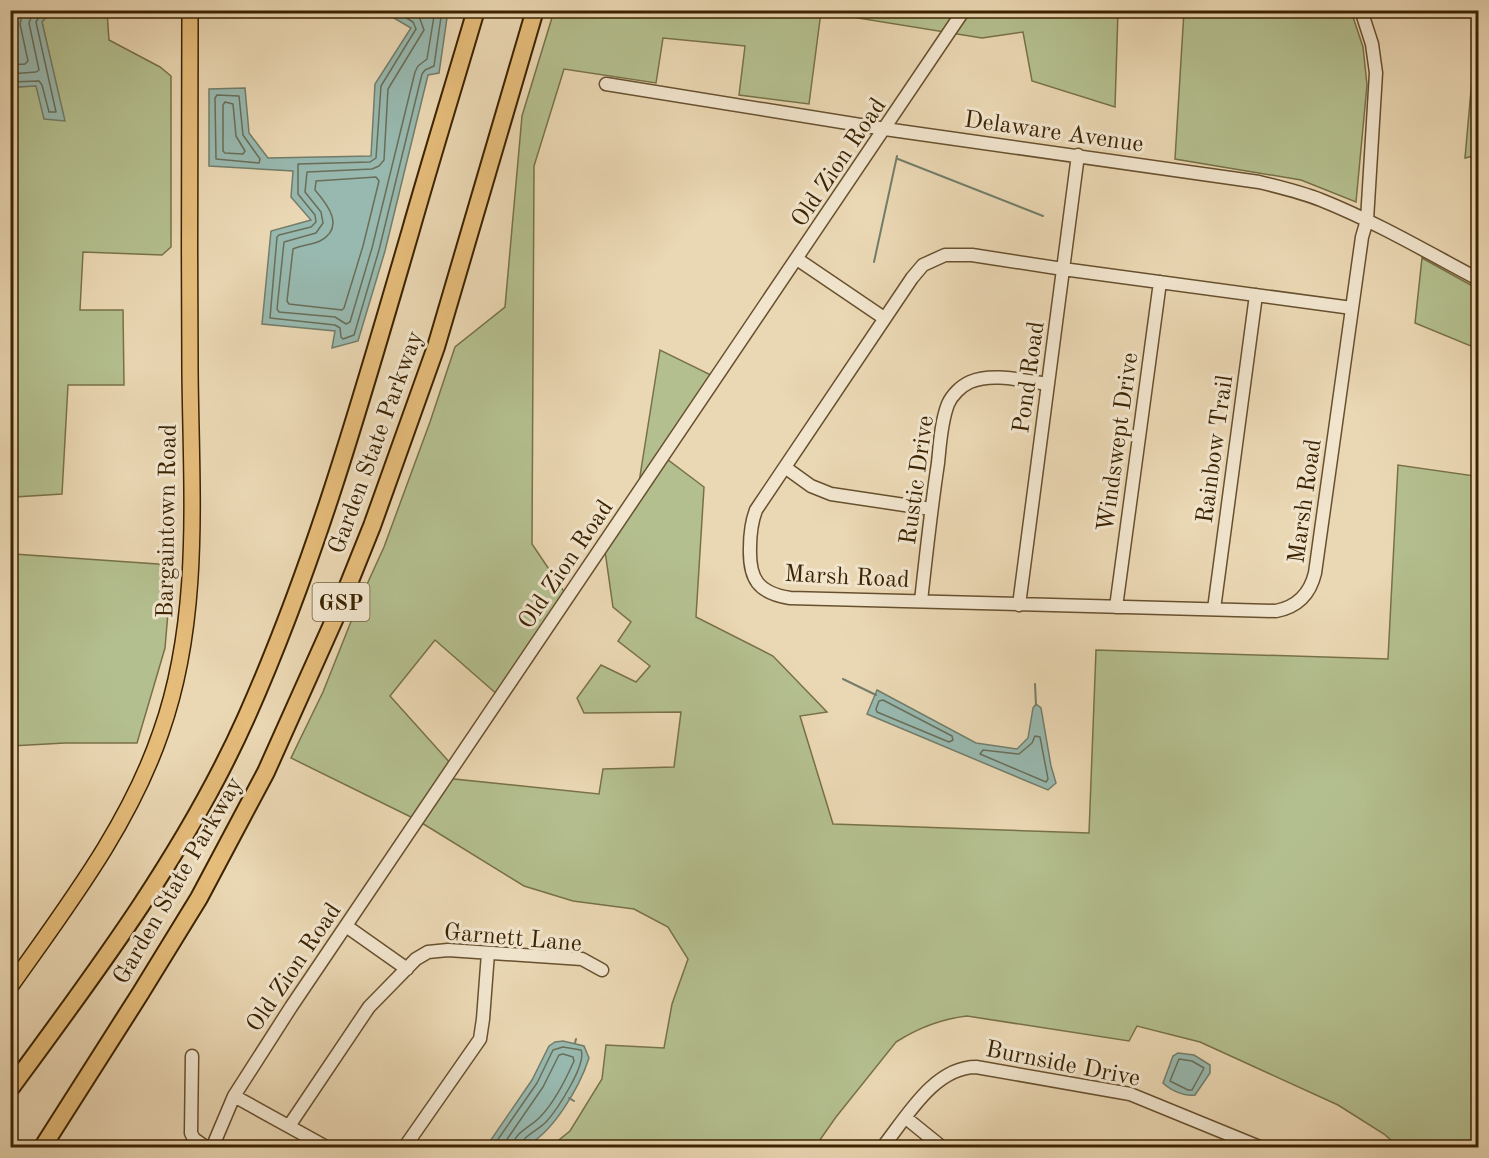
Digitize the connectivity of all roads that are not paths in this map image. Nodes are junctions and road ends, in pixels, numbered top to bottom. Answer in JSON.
{"nodes":[{"id":1,"x":190,"y":10,"type":"edge"},
{"id":2,"x":476,"y":10,"type":"edge"},
{"id":3,"x":535,"y":10,"type":"edge"},
{"id":4,"x":964,"y":10,"type":"edge"},
{"id":5,"x":1361,"y":10,"type":"edge"},
{"id":6,"x":606,"y":84,"type":"dead end"},
{"id":7,"x":885,"y":129,"type":"junction"},
{"id":8,"x":1078,"y":155,"type":"junction"},
{"id":9,"x":1367,"y":220,"type":"junction"},
{"id":10,"x":797,"y":259,"type":"junction"},
{"id":11,"x":1063,"y":269,"type":"junction"},
{"id":12,"x":1479,"y":279,"type":"edge"},
{"id":13,"x":1160,"y":282,"type":"junction"},
{"id":14,"x":1256,"y":295,"type":"junction"},
{"id":15,"x":1352,"y":308,"type":"junction"},
{"id":16,"x":884,"y":318,"type":"junction"},
{"id":17,"x":1048,"y":384,"type":"junction"},
{"id":18,"x":786,"y":468,"type":"junction"},
{"id":19,"x":931,"y":509,"type":"junction"},
{"id":20,"x":921,"y":601,"type":"junction"},
{"id":21,"x":1019,"y":605,"type":"junction"},
{"id":22,"x":1116,"y":607,"type":"junction"},
{"id":23,"x":1214,"y":609,"type":"junction"},
{"id":24,"x":346,"y":926,"type":"junction"},
{"id":25,"x":488,"y":953,"type":"junction"},
{"id":26,"x":408,"y":969,"type":"junction"},
{"id":27,"x":602,"y":970,"type":"dead end"},
{"id":28,"x":10,"y":987,"type":"edge"},
{"id":29,"x":192,"y":1056,"type":"dead end"},
{"id":30,"x":10,"y":1089,"type":"edge"},
{"id":31,"x":234,"y":1096,"type":"junction"},
{"id":32,"x":906,"y":1118,"type":"junction"},
{"id":33,"x":289,"y":1126,"type":"junction"},
{"id":34,"x":42,"y":1148,"type":"edge"},
{"id":35,"x":207,"y":1148,"type":"edge"},
{"id":36,"x":212,"y":1148,"type":"edge"},
{"id":37,"x":328,"y":1148,"type":"edge"},
{"id":38,"x":404,"y":1148,"type":"edge"},
{"id":39,"x":882,"y":1148,"type":"edge"},
{"id":40,"x":943,"y":1148,"type":"edge"},
{"id":41,"x":1262,"y":1148,"type":"edge"}],
"edges":[{"from":1,"to":28,"type":"main road","name":"Bargaintown Road"},
{"from":2,"to":30,"type":"highway","name":"Garden State Parkway","number":"GSP"},
{"from":3,"to":34,"type":"highway","name":"Garden State Parkway","number":"GSP"},
{"from":4,"to":7,"type":"street","name":"Old Zion Road"},
{"from":5,"to":9,"type":"street","name":"Marsh Road"},
{"from":6,"to":7,"type":"street","name":"Delaware Avenue"},
{"from":7,"to":8,"type":"street","name":"Delaware Avenue"},
{"from":7,"to":10,"type":"street","name":"Old Zion Road"},
{"from":8,"to":9,"type":"street","name":"Delaware Avenue"},
{"from":8,"to":11,"type":"street","name":"Pond Road"},
{"from":9,"to":12,"type":"street","name":"Delaware Avenue"},
{"from":9,"to":15,"type":"street","name":"Marsh Road"},
{"from":10,"to":16,"type":"street"},
{"from":10,"to":24,"type":"street","name":"Old Zion Road"},
{"from":11,"to":13,"type":"street","name":"Marsh Road"},
{"from":11,"to":16,"type":"street","name":"Marsh Road"},
{"from":11,"to":17,"type":"street","name":"Pond Road"},
{"from":13,"to":14,"type":"street","name":"Marsh Road"},
{"from":13,"to":22,"type":"street","name":"Windswept Drive"},
{"from":14,"to":15,"type":"street","name":"Marsh Road"},
{"from":14,"to":23,"type":"street","name":"Rainbow Trail"},
{"from":15,"to":23,"type":"street","name":"Marsh Road"},
{"from":16,"to":18,"type":"street","name":"Marsh Road"},
{"from":17,"to":19,"type":"street","name":"Rustic Drive"},
{"from":17,"to":21,"type":"street","name":"Pond Road"},
{"from":18,"to":19,"type":"street"},
{"from":18,"to":20,"type":"street","name":"Marsh Road"},
{"from":19,"to":20,"type":"street","name":"Rustic Drive"},
{"from":20,"to":21,"type":"street","name":"Marsh Road"},
{"from":21,"to":22,"type":"street","name":"Marsh Road"},
{"from":22,"to":23,"type":"street","name":"Marsh Road"},
{"from":24,"to":26,"type":"street"},
{"from":24,"to":31,"type":"street","name":"Old Zion Road"},
{"from":25,"to":26,"type":"street","name":"Garnett Lane"},
{"from":25,"to":27,"type":"street","name":"Garnett Lane"},
{"from":25,"to":38,"type":"street"},
{"from":26,"to":33,"type":"street","name":"Garnett Lane"},
{"from":29,"to":35,"type":"street"},
{"from":31,"to":33,"type":"street"},
{"from":31,"to":36,"type":"street","name":"Old Zion Road"},
{"from":32,"to":39,"type":"street","name":"Burnside Drive"},
{"from":32,"to":40,"type":"street"},
{"from":32,"to":41,"type":"street","name":"Burnside Drive"},
{"from":33,"to":37,"type":"street"}]}
